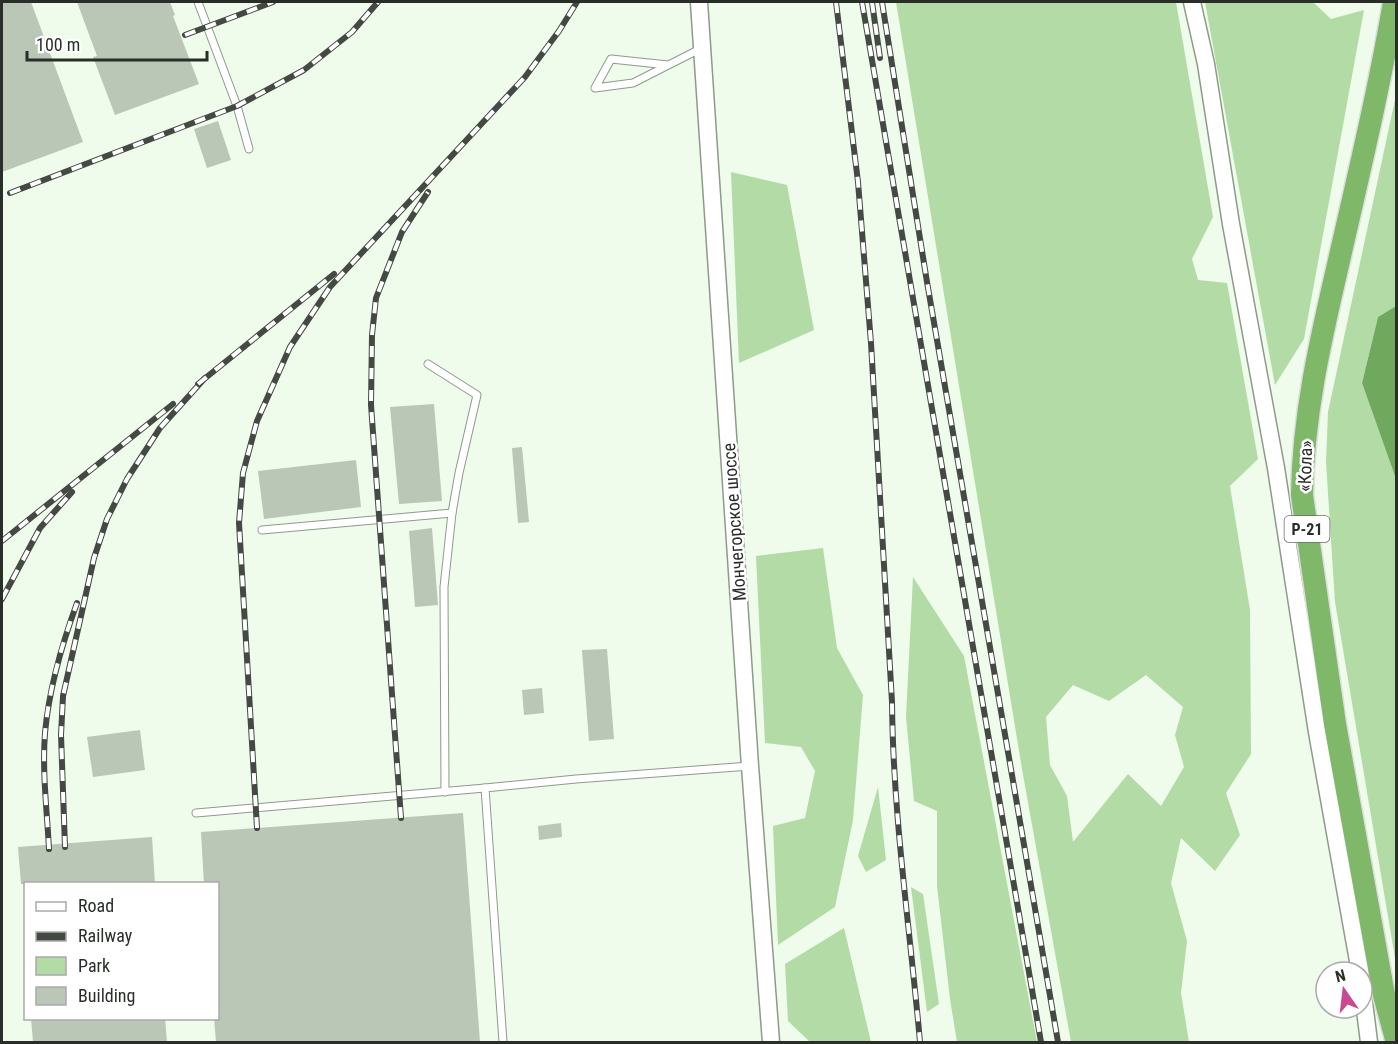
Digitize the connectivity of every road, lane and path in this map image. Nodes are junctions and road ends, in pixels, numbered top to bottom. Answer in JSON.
{"nodes":[{"id":1,"x":198,"y":2,"type":"edge"},
{"id":2,"x":699,"y":2,"type":"edge"},
{"id":3,"x":1394,"y":2,"type":"edge"},
{"id":4,"x":1194,"y":8,"type":"edge"},
{"id":5,"x":702,"y":48,"type":"junction"},
{"id":6,"x":668,"y":65,"type":"junction"},
{"id":7,"x":249,"y":149,"type":"dead end"},
{"id":8,"x":428,"y":364,"type":"dead end"},
{"id":9,"x":452,"y":513,"type":"junction"},
{"id":10,"x":262,"y":530,"type":"dead end"},
{"id":11,"x":750,"y":766,"type":"junction"},
{"id":12,"x":485,"y":788,"type":"junction"},
{"id":13,"x":445,"y":792,"type":"junction"},
{"id":14,"x":196,"y":813,"type":"dead end"},
{"id":15,"x":1358,"y":960,"type":"edge"},
{"id":16,"x":1367,"y":1020,"type":"edge"},
{"id":17,"x":1396,"y":1039,"type":"edge"},
{"id":18,"x":503,"y":1042,"type":"edge"},
{"id":19,"x":771,"y":1042,"type":"edge"},
{"id":20,"x":1370,"y":1042,"type":"edge"}],
"edges":[{"from":1,"to":7,"type":"lane"},
{"from":2,"to":5,"type":"street","name":"Мончегорское шоссе"},
{"from":3,"to":17,"type":"highway","name":"«Кола»","number":"Р-21"},
{"from":4,"to":15,"type":"street"},
{"from":5,"to":6,"type":"lane"},
{"from":5,"to":11,"type":"street","name":"Мончегорское шоссе"},
{"from":6,"to":6,"type":"lane"},
{"from":8,"to":9,"type":"lane"},
{"from":9,"to":10,"type":"lane"},
{"from":9,"to":13,"type":"lane"},
{"from":11,"to":12,"type":"lane"},
{"from":11,"to":19,"type":"street","name":"Мончегорское шоссе"},
{"from":12,"to":13,"type":"lane"},
{"from":12,"to":18,"type":"lane"},
{"from":13,"to":14,"type":"lane"},
{"from":16,"to":20,"type":"street"}]}
